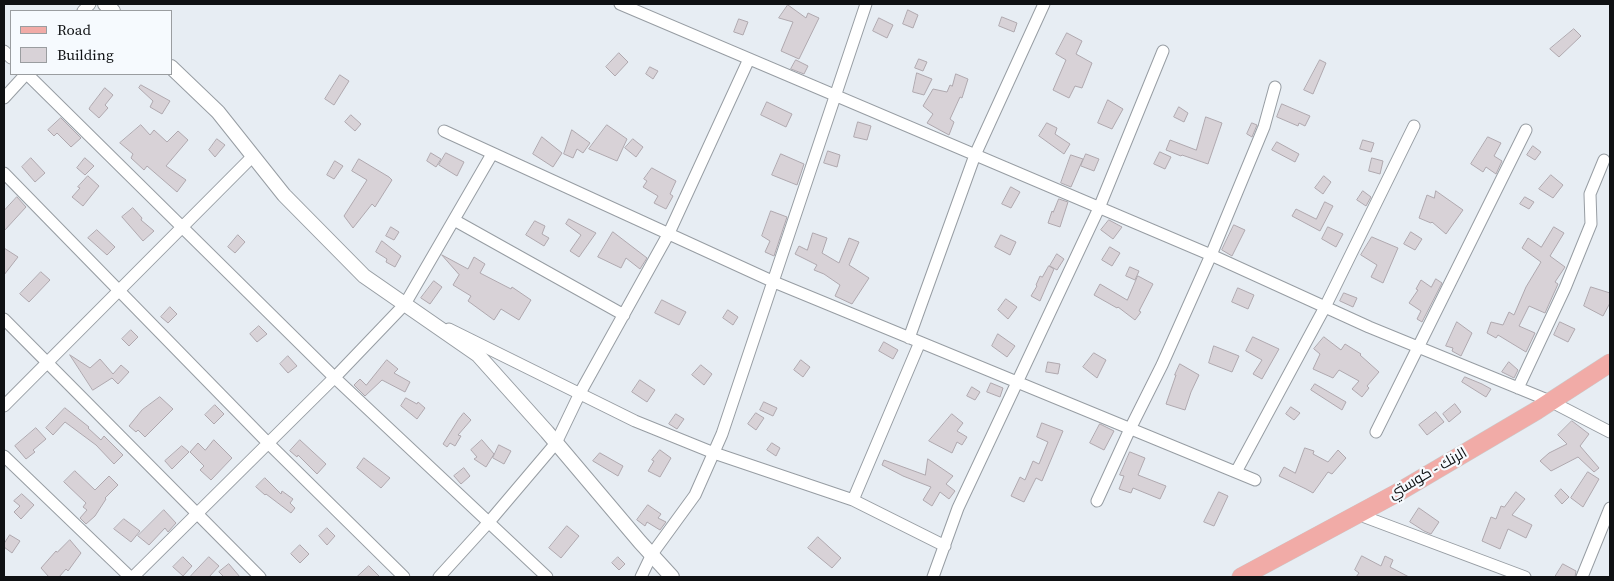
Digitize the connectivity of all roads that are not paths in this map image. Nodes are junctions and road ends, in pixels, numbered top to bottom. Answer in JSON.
{"nodes":[{"id":1,"x":620,"y":4,"type":"edge"},
{"id":2,"x":866,"y":4,"type":"edge"},
{"id":3,"x":1044,"y":4,"type":"edge"},
{"id":4,"x":1163,"y":51,"type":"dead end"},
{"id":5,"x":749,"y":59,"type":"junction"},
{"id":6,"x":172,"y":68,"type":"edge"},
{"id":7,"x":25,"y":75,"type":"edge"},
{"id":8,"x":27,"y":75,"type":"edge"},
{"id":9,"x":1275,"y":87,"type":"dead end"},
{"id":10,"x":835,"y":96,"type":"junction"},
{"id":11,"x":4,"y":98,"type":"edge"},
{"id":12,"x":1414,"y":126,"type":"dead end"},
{"id":13,"x":1526,"y":130,"type":"dead end"},
{"id":14,"x":444,"y":131,"type":"dead end"},
{"id":15,"x":492,"y":154,"type":"junction"},
{"id":16,"x":975,"y":155,"type":"junction"},
{"id":17,"x":253,"y":156,"type":"junction"},
{"id":18,"x":1604,"y":160,"type":"dead end"},
{"id":19,"x":4,"y":173,"type":"edge"},
{"id":20,"x":1099,"y":208,"type":"junction"},
{"id":21,"x":454,"y":220,"type":"junction"},
{"id":22,"x":182,"y":227,"type":"junction"},
{"id":23,"x":669,"y":233,"type":"junction"},
{"id":24,"x":1211,"y":255,"type":"junction"},
{"id":25,"x":774,"y":282,"type":"junction"},
{"id":26,"x":119,"y":290,"type":"junction"},
{"id":27,"x":405,"y":304,"type":"junction"},
{"id":28,"x":1325,"y":307,"type":"junction"},
{"id":29,"x":624,"y":315,"type":"junction"},
{"id":30,"x":422,"y":316,"type":"junction"},
{"id":31,"x":4,"y":319,"type":"edge"},
{"id":32,"x":914,"y":340,"type":"junction"},
{"id":33,"x":1418,"y":347,"type":"junction"},
{"id":34,"x":47,"y":362,"type":"junction"},
{"id":35,"x":1610,"y":363,"type":"edge"},
{"id":36,"x":335,"y":378,"type":"junction"},
{"id":37,"x":1017,"y":382,"type":"junction"},
{"id":38,"x":1518,"y":388,"type":"junction"},
{"id":39,"x":580,"y":393,"type":"junction"},
{"id":40,"x":1550,"y":402,"type":"junction"},
{"id":41,"x":4,"y":406,"type":"edge"},
{"id":42,"x":1130,"y":429,"type":"junction"},
{"id":43,"x":1376,"y":432,"type":"dead end"},
{"id":44,"x":1610,"y":432,"type":"edge"},
{"id":45,"x":268,"y":443,"type":"junction"},
{"id":46,"x":556,"y":443,"type":"junction"},
{"id":47,"x":714,"y":453,"type":"junction"},
{"id":48,"x":4,"y":456,"type":"edge"},
{"id":49,"x":1236,"y":472,"type":"junction"},
{"id":50,"x":1255,"y":480,"type":"dead end"},
{"id":51,"x":853,"y":500,"type":"junction"},
{"id":52,"x":1097,"y":501,"type":"dead end"},
{"id":53,"x":1610,"y":508,"type":"edge"},
{"id":54,"x":197,"y":513,"type":"junction"},
{"id":55,"x":1357,"y":514,"type":"junction"},
{"id":56,"x":488,"y":522,"type":"junction"},
{"id":57,"x":945,"y":546,"type":"junction"},
{"id":58,"x":652,"y":554,"type":"junction"},
{"id":59,"x":131,"y":577,"type":"edge"},
{"id":60,"x":260,"y":577,"type":"edge"},
{"id":61,"x":404,"y":577,"type":"edge"},
{"id":62,"x":439,"y":577,"type":"edge"},
{"id":63,"x":547,"y":577,"type":"edge"},
{"id":64,"x":641,"y":577,"type":"edge"},
{"id":65,"x":672,"y":577,"type":"edge"},
{"id":66,"x":934,"y":577,"type":"edge"},
{"id":67,"x":1241,"y":577,"type":"edge"},
{"id":68,"x":1525,"y":577,"type":"edge"},
{"id":69,"x":1582,"y":577,"type":"edge"}],
"edges":[{"from":1,"to":5,"type":"street"},
{"from":2,"to":10,"type":"street"},
{"from":3,"to":16,"type":"street"},
{"from":4,"to":20,"type":"street"},
{"from":5,"to":10,"type":"street"},
{"from":5,"to":23,"type":"street"},
{"from":6,"to":17,"type":"street"},
{"from":7,"to":11,"type":"street"},
{"from":8,"to":22,"type":"street"},
{"from":9,"to":24,"type":"street"},
{"from":10,"to":16,"type":"street"},
{"from":10,"to":25,"type":"street"},
{"from":12,"to":28,"type":"street"},
{"from":13,"to":33,"type":"street"},
{"from":14,"to":15,"type":"street"},
{"from":15,"to":21,"type":"street"},
{"from":15,"to":23,"type":"street"},
{"from":16,"to":20,"type":"street"},
{"from":16,"to":32,"type":"street"},
{"from":17,"to":22,"type":"street"},
{"from":17,"to":27,"type":"street"},
{"from":18,"to":38,"type":"street"},
{"from":19,"to":26,"type":"street"},
{"from":20,"to":24,"type":"street"},
{"from":20,"to":37,"type":"street"},
{"from":21,"to":27,"type":"street"},
{"from":21,"to":29,"type":"street"},
{"from":22,"to":26,"type":"street"},
{"from":22,"to":36,"type":"street"},
{"from":23,"to":25,"type":"street"},
{"from":23,"to":29,"type":"street"},
{"from":24,"to":28,"type":"street"},
{"from":24,"to":42,"type":"street"},
{"from":25,"to":32,"type":"street"},
{"from":25,"to":47,"type":"street"},
{"from":26,"to":34,"type":"street"},
{"from":26,"to":45,"type":"street"},
{"from":27,"to":30,"type":"street"},
{"from":27,"to":36,"type":"street"},
{"from":28,"to":33,"type":"street"},
{"from":28,"to":49,"type":"street"},
{"from":29,"to":39,"type":"street"},
{"from":30,"to":39,"type":"street"},
{"from":30,"to":46,"type":"street"},
{"from":31,"to":34,"type":"street"},
{"from":32,"to":37,"type":"street"},
{"from":32,"to":51,"type":"street"},
{"from":33,"to":38,"type":"street"},
{"from":33,"to":43,"type":"street"},
{"from":34,"to":41,"type":"street"},
{"from":34,"to":54,"type":"street"},
{"from":35,"to":40,"type":"main road","name":"الرنك - كوستي"},
{"from":36,"to":45,"type":"street"},
{"from":36,"to":56,"type":"street"},
{"from":37,"to":42,"type":"street"},
{"from":37,"to":57,"type":"street"},
{"from":38,"to":40,"type":"street"},
{"from":39,"to":46,"type":"street"},
{"from":39,"to":47,"type":"street"},
{"from":40,"to":44,"type":"street"},
{"from":40,"to":55,"type":"main road","name":"الرنك - كوستي"},
{"from":42,"to":49,"type":"street"},
{"from":42,"to":52,"type":"street"},
{"from":45,"to":54,"type":"street"},
{"from":45,"to":61,"type":"street"},
{"from":46,"to":56,"type":"street"},
{"from":46,"to":58,"type":"street"},
{"from":47,"to":51,"type":"street"},
{"from":47,"to":58,"type":"street"},
{"from":48,"to":59,"type":"street"},
{"from":49,"to":50,"type":"street"},
{"from":51,"to":57,"type":"street"},
{"from":53,"to":69,"type":"street"},
{"from":54,"to":59,"type":"street"},
{"from":54,"to":60,"type":"street"},
{"from":55,"to":67,"type":"main road","name":"الرنك - كوستي"},
{"from":55,"to":68,"type":"street"},
{"from":56,"to":62,"type":"street"},
{"from":56,"to":63,"type":"street"},
{"from":57,"to":66,"type":"street"},
{"from":58,"to":64,"type":"street"},
{"from":58,"to":65,"type":"street"}]}
